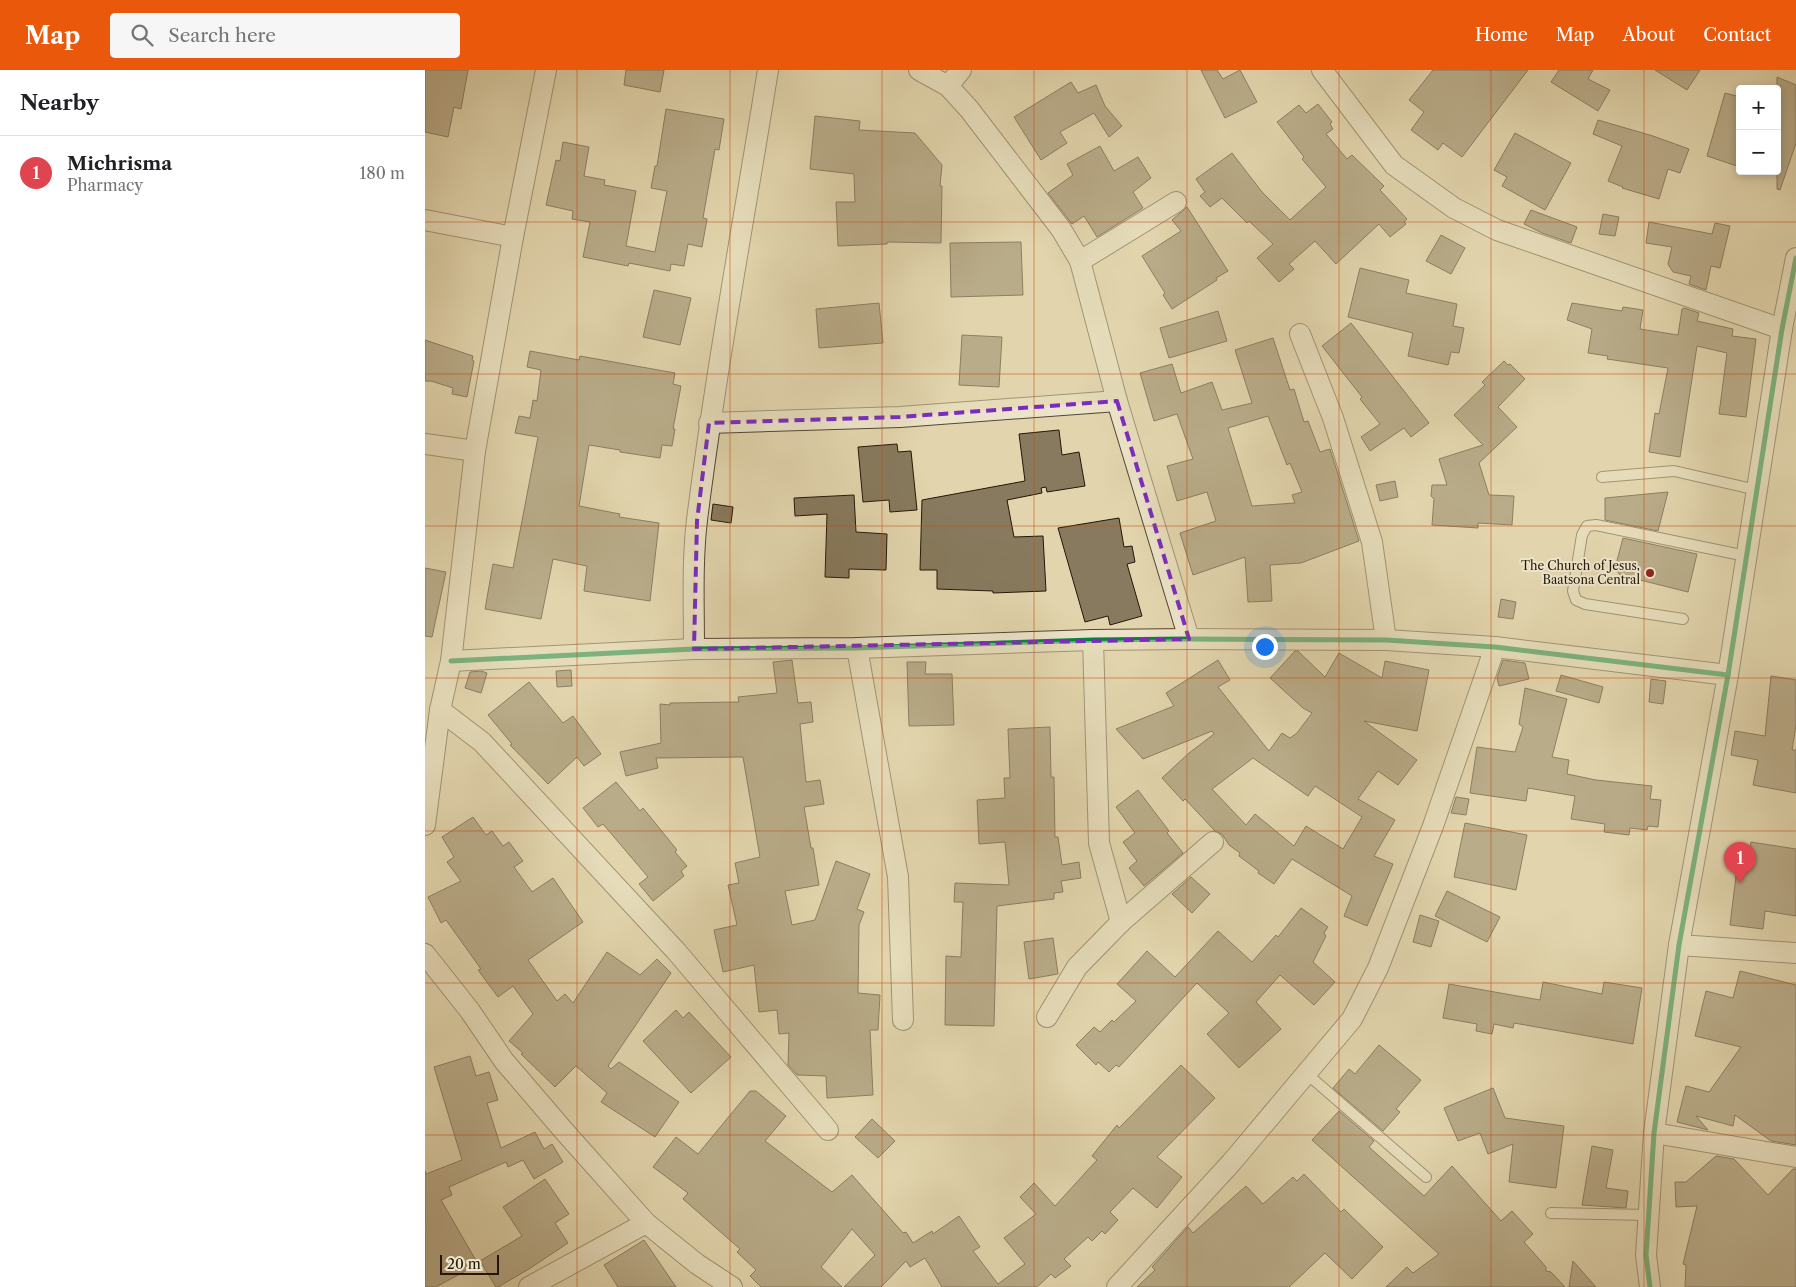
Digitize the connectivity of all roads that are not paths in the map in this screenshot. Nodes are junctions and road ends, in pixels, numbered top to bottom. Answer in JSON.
{"nodes":[{"id":1,"x":545,"y":70,"type":"edge"},
{"id":2,"x":768,"y":70,"type":"edge"},
{"id":3,"x":919,"y":70,"type":"edge"},
{"id":4,"x":961,"y":70,"type":"edge"},
{"id":5,"x":1322,"y":70,"type":"edge"},
{"id":6,"x":948,"y":86,"type":"junction"},
{"id":7,"x":1176,"y":202,"type":"dead end"},
{"id":8,"x":425,"y":220,"type":"edge"},
{"id":9,"x":513,"y":237,"type":"junction"},
{"id":10,"x":1080,"y":261,"type":"junction"},
{"id":11,"x":1795,"y":263,"type":"edge"},
{"id":12,"x":1782,"y":329,"type":"junction"},
{"id":13,"x":1300,"y":334,"type":"dead end"},
{"id":14,"x":1117,"y":401,"type":"junction"},
{"id":15,"x":709,"y":423,"type":"junction"},
{"id":16,"x":425,"y":444,"type":"edge"},
{"id":17,"x":475,"y":451,"type":"junction"},
{"id":18,"x":1602,"y":477,"type":"dead end"},
{"id":19,"x":1757,"y":490,"type":"junction"},
{"id":20,"x":1746,"y":556,"type":"junction"},
{"id":21,"x":1683,"y":619,"type":"dead end"},
{"id":22,"x":1189,"y":638,"type":"junction"},
{"id":23,"x":1093,"y":640,"type":"junction"},
{"id":24,"x":1386,"y":640,"type":"junction"},
{"id":25,"x":1495,"y":647,"type":"junction"},
{"id":26,"x":857,"y":648,"type":"junction"},
{"id":27,"x":694,"y":649,"type":"junction"},
{"id":28,"x":451,"y":661,"type":"junction"},
{"id":29,"x":1728,"y":675,"type":"junction"},
{"id":30,"x":440,"y":710,"type":"junction"},
{"id":31,"x":425,"y":825,"type":"edge"},
{"id":32,"x":1213,"y":842,"type":"dead end"},
{"id":33,"x":1121,"y":922,"type":"junction"},
{"id":34,"x":1679,"y":945,"type":"junction"},
{"id":35,"x":1796,"y":953,"type":"edge"},
{"id":36,"x":425,"y":954,"type":"edge"},
{"id":37,"x":1047,"y":1017,"type":"dead end"},
{"id":38,"x":903,"y":1020,"type":"dead end"},
{"id":39,"x":1307,"y":1074,"type":"junction"},
{"id":40,"x":828,"y":1130,"type":"dead end"},
{"id":41,"x":1654,"y":1133,"type":"junction"},
{"id":42,"x":1796,"y":1157,"type":"edge"},
{"id":43,"x":1426,"y":1177,"type":"dead end"},
{"id":44,"x":1551,"y":1213,"type":"dead end"},
{"id":45,"x":1648,"y":1216,"type":"junction"},
{"id":46,"x":646,"y":1223,"type":"junction"},
{"id":47,"x":529,"y":1287,"type":"edge"},
{"id":48,"x":732,"y":1287,"type":"edge"},
{"id":49,"x":1117,"y":1287,"type":"edge"},
{"id":50,"x":1650,"y":1287,"type":"edge"}],
"edges":[{"from":1,"to":9,"type":"street"},
{"from":2,"to":15,"type":"street"},
{"from":3,"to":6,"type":"street"},
{"from":4,"to":6,"type":"street"},
{"from":5,"to":12,"type":"street"},
{"from":6,"to":10,"type":"street"},
{"from":7,"to":10,"type":"street"},
{"from":8,"to":9,"type":"street"},
{"from":9,"to":17,"type":"street"},
{"from":10,"to":14,"type":"street"},
{"from":11,"to":12,"type":"street"},
{"from":12,"to":19,"type":"street"},
{"from":13,"to":24,"type":"street"},
{"from":14,"to":15,"type":"street"},
{"from":14,"to":22,"type":"street"},
{"from":15,"to":27,"type":"street"},
{"from":16,"to":17,"type":"street"},
{"from":17,"to":28,"type":"street"},
{"from":18,"to":19,"type":"lane"},
{"from":19,"to":20,"type":"street"},
{"from":20,"to":21,"type":"lane"},
{"from":20,"to":29,"type":"street"},
{"from":22,"to":23,"type":"street"},
{"from":22,"to":24,"type":"street"},
{"from":23,"to":26,"type":"street"},
{"from":23,"to":33,"type":"street"},
{"from":24,"to":25,"type":"street"},
{"from":25,"to":29,"type":"street"},
{"from":25,"to":39,"type":"street"},
{"from":26,"to":27,"type":"street"},
{"from":26,"to":38,"type":"street"},
{"from":27,"to":28,"type":"street"},
{"from":28,"to":30,"type":"street"},
{"from":29,"to":34,"type":"street"},
{"from":30,"to":31,"type":"street"},
{"from":30,"to":40,"type":"street"},
{"from":32,"to":33,"type":"street"},
{"from":33,"to":37,"type":"street"},
{"from":34,"to":35,"type":"street"},
{"from":34,"to":41,"type":"street"},
{"from":36,"to":46,"type":"street"},
{"from":39,"to":43,"type":"lane"},
{"from":39,"to":49,"type":"street"},
{"from":41,"to":42,"type":"street"},
{"from":41,"to":45,"type":"street"},
{"from":44,"to":45,"type":"lane"},
{"from":45,"to":50,"type":"street"},
{"from":46,"to":47,"type":"street"},
{"from":46,"to":48,"type":"street"}]}
